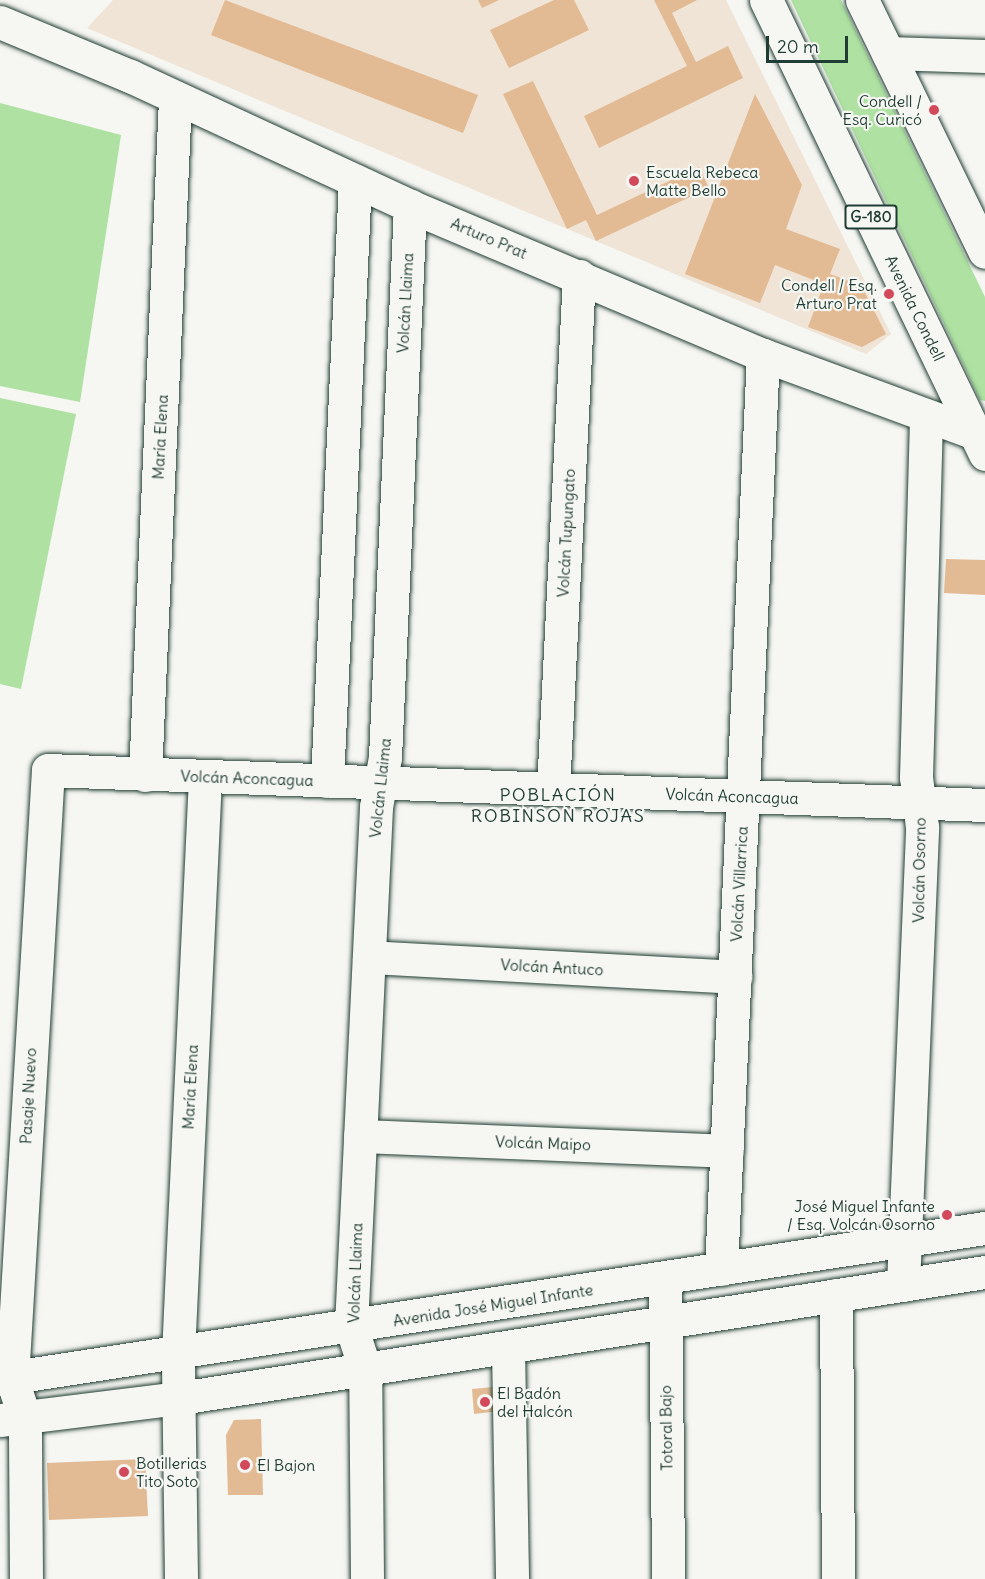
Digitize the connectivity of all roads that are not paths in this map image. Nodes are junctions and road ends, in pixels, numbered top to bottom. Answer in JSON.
{"nodes":[{"id":1,"x":766,"y":0,"type":"edge"},
{"id":2,"x":862,"y":0,"type":"edge"},
{"id":3,"x":0,"y":22,"type":"edge"},
{"id":4,"x":888,"y":53,"type":"junction"},
{"id":5,"x":985,"y":56,"type":"edge"},
{"id":6,"x":176,"y":100,"type":"junction"},
{"id":7,"x":355,"y":181,"type":"junction"},
{"id":8,"x":410,"y":206,"type":"junction"},
{"id":9,"x":982,"y":240,"type":"edge"},
{"id":10,"x":579,"y":276,"type":"junction"},
{"id":11,"x":763,"y":355,"type":"junction"},
{"id":12,"x":926,"y":418,"type":"junction"},
{"id":13,"x":982,"y":441,"type":"edge"},
{"id":14,"x":48,"y":770,"type":"joint"},
{"id":15,"x":145,"y":775,"type":"junction"},
{"id":16,"x":205,"y":777,"type":"junction"},
{"id":17,"x":327,"y":781,"type":"junction"},
{"id":18,"x":380,"y":783,"type":"junction"},
{"id":19,"x":553,"y":789,"type":"junction"},
{"id":20,"x":743,"y":796,"type":"junction"},
{"id":21,"x":919,"y":802,"type":"junction"},
{"id":22,"x":985,"y":805,"type":"edge"},
{"id":23,"x":369,"y":957,"type":"junction"},
{"id":24,"x":735,"y":977,"type":"junction"},
{"id":25,"x":360,"y":1136,"type":"junction"},
{"id":26,"x":726,"y":1151,"type":"junction"},
{"id":27,"x":985,"y":1228,"type":"edge"},
{"id":28,"x":905,"y":1241,"type":"junction"},
{"id":29,"x":721,"y":1269,"type":"junction"},
{"id":30,"x":985,"y":1272,"type":"edge"},
{"id":31,"x":665,"y":1278,"type":"junction"},
{"id":32,"x":903,"y":1285,"type":"junction"},
{"id":33,"x":836,"y":1296,"type":"junction"},
{"id":34,"x":665,"y":1322,"type":"junction"},
{"id":35,"x":351,"y":1326,"type":"junction"},
{"id":36,"x":508,"y":1347,"type":"junction"},
{"id":37,"x":178,"y":1354,"type":"junction"},
{"id":38,"x":365,"y":1369,"type":"junction"},
{"id":39,"x":6,"y":1379,"type":"edge"},
{"id":40,"x":180,"y":1398,"type":"junction"},
{"id":41,"x":12,"y":1420,"type":"edge"},
{"id":42,"x":26,"y":1579,"type":"edge"},
{"id":43,"x":181,"y":1579,"type":"edge"},
{"id":44,"x":367,"y":1579,"type":"edge"},
{"id":45,"x":512,"y":1579,"type":"edge"},
{"id":46,"x":668,"y":1579,"type":"edge"},
{"id":47,"x":838,"y":1579,"type":"edge"}],
"edges":[{"from":1,"to":13,"type":"street","name":"Avenida Condell","number":"G-180"},
{"from":2,"to":4,"type":"street"},
{"from":3,"to":6,"type":"street","name":"Arturo Prat"},
{"from":4,"to":5,"type":"street"},
{"from":4,"to":9,"type":"street"},
{"from":6,"to":7,"type":"street","name":"Arturo Prat"},
{"from":6,"to":15,"type":"street","name":"María Elena"},
{"from":7,"to":8,"type":"street","name":"Arturo Prat"},
{"from":7,"to":17,"type":"street"},
{"from":8,"to":10,"type":"street","name":"Arturo Prat"},
{"from":8,"to":18,"type":"street","name":"Volcán Llaima"},
{"from":10,"to":11,"type":"street","name":"Arturo Prat"},
{"from":10,"to":19,"type":"street","name":"Volcán Tupungato"},
{"from":11,"to":12,"type":"street","name":"Arturo Prat"},
{"from":11,"to":20,"type":"street","name":"Volcán Villarrica"},
{"from":12,"to":13,"type":"street","name":"Arturo Prat"},
{"from":12,"to":21,"type":"street","name":"Volcán Osorno"},
{"from":14,"to":15,"type":"street","name":"Volcán Aconcagua"},
{"from":14,"to":39,"type":"street","name":"Pasaje Nuevo"},
{"from":15,"to":16,"type":"street","name":"Volcán Aconcagua"},
{"from":16,"to":17,"type":"street","name":"Volcán Aconcagua"},
{"from":16,"to":37,"type":"street","name":"María Elena"},
{"from":17,"to":18,"type":"street","name":"Volcán Aconcagua"},
{"from":18,"to":19,"type":"street","name":"Volcán Aconcagua"},
{"from":18,"to":23,"type":"street","name":"Volcán Llaima"},
{"from":19,"to":20,"type":"street","name":"Volcán Aconcagua"},
{"from":20,"to":21,"type":"street","name":"Volcán Aconcagua"},
{"from":20,"to":24,"type":"street","name":"Volcán Villarrica"},
{"from":21,"to":22,"type":"street","name":"Volcán Aconcagua"},
{"from":21,"to":28,"type":"street","name":"Volcán Osorno"},
{"from":23,"to":24,"type":"street","name":"Volcán Antuco"},
{"from":23,"to":25,"type":"street","name":"Volcán Llaima"},
{"from":24,"to":26,"type":"street","name":"Volcán Villarrica"},
{"from":25,"to":26,"type":"street","name":"Volcán Maipo"},
{"from":25,"to":35,"type":"street","name":"Volcán Llaima"},
{"from":26,"to":29,"type":"street","name":"Volcán Villarrica"},
{"from":27,"to":28,"type":"street","name":"Avenida José Miguel Infante"},
{"from":28,"to":29,"type":"street","name":"Avenida José Miguel Infante"},
{"from":28,"to":32,"type":"street","name":"Volcán Osorno"},
{"from":29,"to":31,"type":"street","name":"Avenida José Miguel Infante"},
{"from":30,"to":32,"type":"street"},
{"from":31,"to":34,"type":"street","name":"Totoral Bajo"},
{"from":31,"to":35,"type":"street","name":"Avenida José Miguel Infante"},
{"from":32,"to":33,"type":"street"},
{"from":33,"to":34,"type":"street"},
{"from":33,"to":47,"type":"street"},
{"from":34,"to":36,"type":"street"},
{"from":34,"to":46,"type":"street","name":"Totoral Bajo"},
{"from":35,"to":37,"type":"street","name":"Avenida José Miguel Infante"},
{"from":35,"to":38,"type":"street","name":"Volcán Llaima"},
{"from":36,"to":38,"type":"street"},
{"from":36,"to":45,"type":"street"},
{"from":37,"to":39,"type":"street","name":"Avenida José Miguel Infante"},
{"from":37,"to":40,"type":"street","name":"María Elena"},
{"from":38,"to":40,"type":"street"},
{"from":38,"to":44,"type":"street","name":"Volcán Llaima"},
{"from":39,"to":41,"type":"street","name":"Pasaje Nuevo"},
{"from":40,"to":41,"type":"street"},
{"from":40,"to":43,"type":"street","name":"María Elena"},
{"from":41,"to":42,"type":"street","name":"Pasaje Nuevo"}]}
